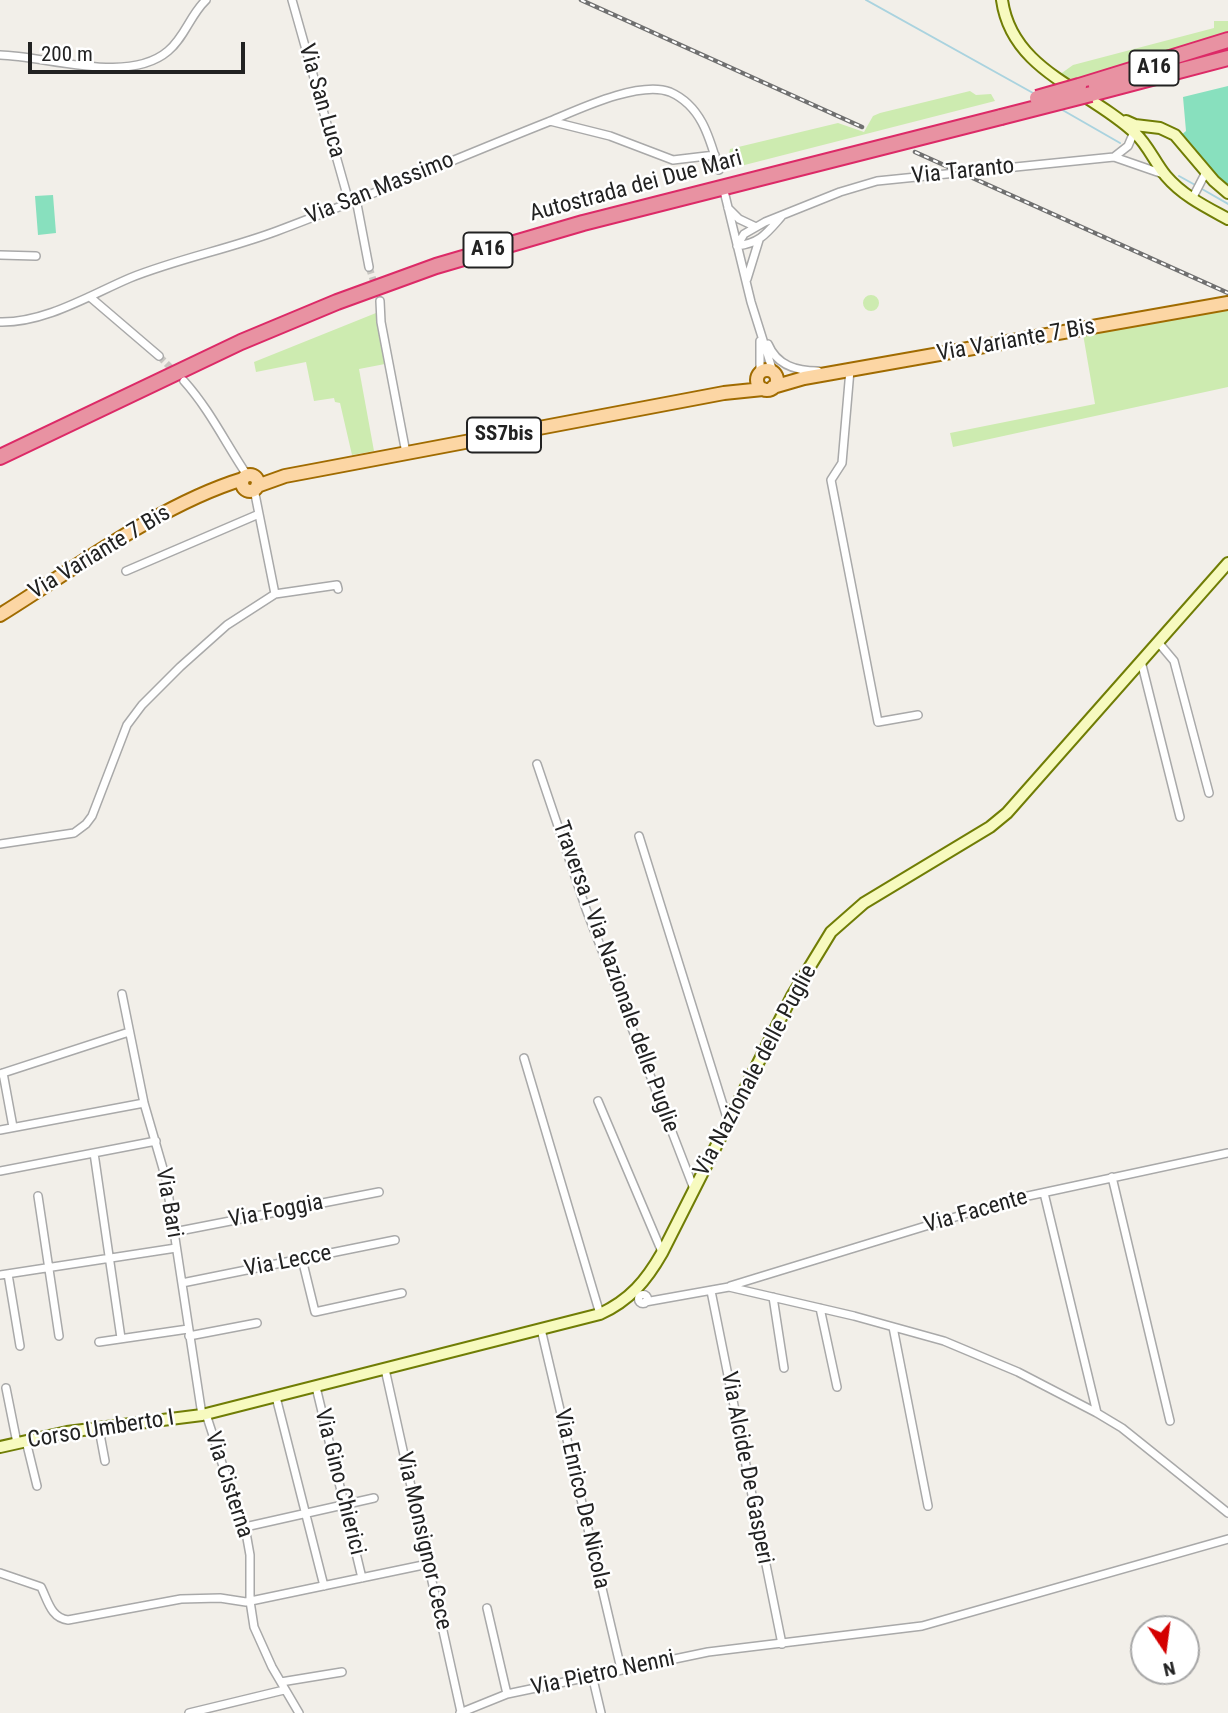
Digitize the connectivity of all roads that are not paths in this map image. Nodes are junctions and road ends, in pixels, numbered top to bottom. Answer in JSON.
{"nodes":[{"id":1,"x":206,"y":0,"type":"edge"},
{"id":2,"x":292,"y":0,"type":"edge"},
{"id":3,"x":1002,"y":0,"type":"edge"},
{"id":4,"x":1228,"y":40,"type":"edge"},
{"id":5,"x":1228,"y":48,"type":"edge"},
{"id":6,"x":0,"y":55,"type":"edge"},
{"id":7,"x":1228,"y":58,"type":"edge"},
{"id":8,"x":1085,"y":90,"type":"junction"},
{"id":9,"x":999,"y":112,"type":"junction"},
{"id":10,"x":1112,"y":114,"type":"junction"},
{"id":11,"x":550,"y":121,"type":"junction"},
{"id":12,"x":1146,"y":127,"type":"junction"},
{"id":13,"x":1134,"y":132,"type":"junction"},
{"id":14,"x":715,"y":155,"type":"junction"},
{"id":15,"x":1114,"y":157,"type":"junction"},
{"id":16,"x":719,"y":170,"type":"dead end"},
{"id":17,"x":1206,"y":172,"type":"junction"},
{"id":18,"x":1165,"y":175,"type":"junction"},
{"id":19,"x":1196,"y":191,"type":"junction"},
{"id":20,"x":1228,"y":192,"type":"edge"},
{"id":21,"x":725,"y":195,"type":"dead end"},
{"id":22,"x":352,"y":200,"type":"junction"},
{"id":23,"x":728,"y":208,"type":"junction"},
{"id":24,"x":784,"y":214,"type":"junction"},
{"id":25,"x":1228,"y":219,"type":"edge"},
{"id":26,"x":756,"y":227,"type":"junction"},
{"id":27,"x":759,"y":240,"type":"junction"},
{"id":28,"x":737,"y":246,"type":"junction"},
{"id":29,"x":0,"y":255,"type":"edge"},
{"id":30,"x":36,"y":256,"type":"dead end"},
{"id":31,"x":369,"y":267,"type":"tunnel mouth"},
{"id":32,"x":746,"y":282,"type":"junction"},
{"id":33,"x":90,"y":297,"type":"junction"},
{"id":34,"x":380,"y":301,"type":"tunnel mouth"},
{"id":35,"x":1228,"y":303,"type":"edge"},
{"id":36,"x":757,"y":320,"type":"junction"},
{"id":37,"x":0,"y":322,"type":"edge"},
{"id":38,"x":159,"y":356,"type":"tunnel mouth"},
{"id":39,"x":850,"y":369,"type":"junction"},
{"id":40,"x":836,"y":372,"type":"junction"},
{"id":41,"x":767,"y":379,"type":"junction"},
{"id":42,"x":184,"y":381,"type":"tunnel mouth"},
{"id":43,"x":0,"y":446,"type":"edge"},
{"id":44,"x":406,"y":453,"type":"junction"},
{"id":45,"x":0,"y":457,"type":"edge"},
{"id":46,"x":250,"y":482,"type":"junction"},
{"id":47,"x":259,"y":514,"type":"junction"},
{"id":48,"x":1228,"y":563,"type":"edge"},
{"id":49,"x":126,"y":571,"type":"dead end"},
{"id":50,"x":338,"y":589,"type":"dead end"},
{"id":51,"x":275,"y":594,"type":"junction"},
{"id":52,"x":0,"y":615,"type":"edge"},
{"id":53,"x":1158,"y":642,"type":"junction"},
{"id":54,"x":1141,"y":661,"type":"junction"},
{"id":55,"x":918,"y":715,"type":"dead end"},
{"id":56,"x":537,"y":764,"type":"dead end"},
{"id":57,"x":1209,"y":793,"type":"dead end"},
{"id":58,"x":1180,"y":817,"type":"dead end"},
{"id":59,"x":639,"y":836,"type":"dead end"},
{"id":60,"x":0,"y":844,"type":"edge"},
{"id":61,"x":122,"y":995,"type":"dead end"},
{"id":62,"x":129,"y":1032,"type":"junction"},
{"id":63,"x":524,"y":1058,"type":"dead end"},
{"id":64,"x":1,"y":1073,"type":"edge"},
{"id":65,"x":598,"y":1101,"type":"dead end"},
{"id":66,"x":144,"y":1103,"type":"junction"},
{"id":67,"x":728,"y":1122,"type":"junction"},
{"id":68,"x":13,"y":1127,"type":"junction"},
{"id":69,"x":0,"y":1130,"type":"edge"},
{"id":70,"x":156,"y":1141,"type":"junction"},
{"id":71,"x":93,"y":1153,"type":"junction"},
{"id":72,"x":1228,"y":1153,"type":"edge"},
{"id":73,"x":0,"y":1171,"type":"edge"},
{"id":74,"x":1112,"y":1177,"type":"junction"},
{"id":75,"x":695,"y":1189,"type":"junction"},
{"id":76,"x":379,"y":1192,"type":"dead end"},
{"id":77,"x":1044,"y":1193,"type":"junction"},
{"id":78,"x":38,"y":1196,"type":"dead end"},
{"id":79,"x":174,"y":1232,"type":"junction"},
{"id":80,"x":395,"y":1240,"type":"dead end"},
{"id":81,"x":176,"y":1248,"type":"junction"},
{"id":82,"x":662,"y":1253,"type":"junction"},
{"id":83,"x":109,"y":1258,"type":"junction"},
{"id":84,"x":302,"y":1259,"type":"junction"},
{"id":85,"x":49,"y":1267,"type":"junction"},
{"id":86,"x":4,"y":1274,"type":"edge"},
{"id":87,"x":646,"y":1281,"type":"junction"},
{"id":88,"x":181,"y":1283,"type":"junction"},
{"id":89,"x":729,"y":1287,"type":"junction"},
{"id":90,"x":711,"y":1291,"type":"junction"},
{"id":91,"x":402,"y":1293,"type":"dead end"},
{"id":92,"x":773,"y":1297,"type":"junction"},
{"id":93,"x":643,"y":1300,"type":"junction"},
{"id":94,"x":622,"y":1303,"type":"junction"},
{"id":95,"x":820,"y":1308,"type":"junction"},
{"id":96,"x":600,"y":1314,"type":"junction"},
{"id":97,"x":257,"y":1323,"type":"dead end"},
{"id":98,"x":893,"y":1326,"type":"junction"},
{"id":99,"x":541,"y":1329,"type":"junction"},
{"id":100,"x":189,"y":1332,"type":"junction"},
{"id":101,"x":59,"y":1336,"type":"dead end"},
{"id":102,"x":121,"y":1338,"type":"junction"},
{"id":103,"x":99,"y":1342,"type":"dead end"},
{"id":104,"x":20,"y":1346,"type":"dead end"},
{"id":105,"x":784,"y":1367,"type":"dead end"},
{"id":106,"x":385,"y":1369,"type":"junction"},
{"id":107,"x":316,"y":1387,"type":"junction"},
{"id":108,"x":836,"y":1387,"type":"dead end"},
{"id":109,"x":6,"y":1388,"type":"dead end"},
{"id":110,"x":276,"y":1397,"type":"junction"},
{"id":111,"x":1097,"y":1412,"type":"junction"},
{"id":112,"x":204,"y":1414,"type":"junction"},
{"id":113,"x":1170,"y":1421,"type":"dead end"},
{"id":114,"x":99,"y":1429,"type":"junction"},
{"id":115,"x":21,"y":1442,"type":"junction"},
{"id":116,"x":0,"y":1447,"type":"edge"},
{"id":117,"x":105,"y":1461,"type":"dead end"},
{"id":118,"x":37,"y":1486,"type":"dead end"},
{"id":119,"x":374,"y":1498,"type":"dead end"},
{"id":120,"x":344,"y":1505,"type":"junction"},
{"id":121,"x":928,"y":1506,"type":"dead end"},
{"id":122,"x":1228,"y":1513,"type":"edge"},
{"id":123,"x":305,"y":1514,"type":"junction"},
{"id":124,"x":245,"y":1527,"type":"junction"},
{"id":125,"x":1228,"y":1539,"type":"edge"},
{"id":126,"x":428,"y":1564,"type":"junction"},
{"id":127,"x":0,"y":1573,"type":"edge"},
{"id":128,"x":362,"y":1578,"type":"junction"},
{"id":129,"x":324,"y":1586,"type":"junction"},
{"id":130,"x":250,"y":1601,"type":"junction"},
{"id":131,"x":487,"y":1608,"type":"dead end"},
{"id":132,"x":782,"y":1644,"type":"junction"},
{"id":133,"x":621,"y":1669,"type":"junction"},
{"id":134,"x":342,"y":1672,"type":"dead end"},
{"id":135,"x":592,"y":1675,"type":"junction"},
{"id":136,"x":282,"y":1686,"type":"junction"},
{"id":137,"x":506,"y":1694,"type":"junction"},
{"id":138,"x":189,"y":1713,"type":"edge"},
{"id":139,"x":299,"y":1713,"type":"edge"},
{"id":140,"x":461,"y":1713,"type":"edge"},
{"id":141,"x":601,"y":1713,"type":"edge"}],
"edges":[{"from":1,"to":6,"type":"street"},
{"from":2,"to":22,"type":"street","name":"Via San Luca"},
{"from":3,"to":10,"type":"main road"},
{"from":4,"to":8,"type":"highway"},
{"from":5,"to":8,"type":"highway","name":"Autostrada dei Due Mari","number":"A16"},
{"from":7,"to":8,"type":"highway","name":"Autostrada dei Due Mari","number":"A16"},
{"from":8,"to":9,"type":"highway","name":"Autostrada dei Due Mari","number":"A16","bridge":true},
{"from":9,"to":43,"type":"highway","name":"Autostrada dei Due Mari","number":"A16"},
{"from":9,"to":45,"type":"highway","name":"Autostrada dei Due Mari","number":"A16"},
{"from":10,"to":12,"type":"main road"},
{"from":10,"to":13,"type":"main road"},
{"from":11,"to":14,"type":"street"},
{"from":11,"to":14,"type":"street","name":"Via San Massimo"},
{"from":11,"to":22,"type":"street","name":"Via San Massimo"},
{"from":12,"to":13,"type":"main road"},
{"from":12,"to":17,"type":"main road"},
{"from":13,"to":15,"type":"street"},
{"from":13,"to":18,"type":"main road"},
{"from":14,"to":16,"type":"street","name":"Via San Massimo"},
{"from":15,"to":18,"type":"street"},
{"from":15,"to":24,"type":"street","name":"Via Taranto"},
{"from":17,"to":19,"type":"street"},
{"from":17,"to":20,"type":"main road"},
{"from":18,"to":19,"type":"main road"},
{"from":19,"to":25,"type":"main road"},
{"from":21,"to":23,"type":"street"},
{"from":22,"to":31,"type":"street","name":"Via San Luca"},
{"from":22,"to":33,"type":"street","name":"Via San Massimo"},
{"from":23,"to":26,"type":"street"},
{"from":23,"to":28,"type":"street"},
{"from":24,"to":26,"type":"street","name":"Via Taranto"},
{"from":24,"to":27,"type":"street","name":"Via Taranto"},
{"from":26,"to":28,"type":"street","name":"Via Taranto"},
{"from":27,"to":28,"type":"street"},
{"from":27,"to":32,"type":"street","name":"Via Taranto"},
{"from":28,"to":32,"type":"street"},
{"from":29,"to":30,"type":"street"},
{"from":32,"to":36,"type":"street"},
{"from":33,"to":37,"type":"street","name":"Via San Massimo"},
{"from":33,"to":38,"type":"street"},
{"from":34,"to":44,"type":"street"},
{"from":35,"to":39,"type":"main road","name":"Via Variante 7 Bis","number":"SS7bis"},
{"from":36,"to":40,"type":"street"},
{"from":36,"to":41,"type":"street"},
{"from":36,"to":41,"type":"street"},
{"from":39,"to":40,"type":"main road","name":"Via Variante 7 Bis","number":"SS7bis"},
{"from":39,"to":55,"type":"street"},
{"from":40,"to":41,"type":"main road","name":"Via Variante 7 Bis","number":"SS7bis"},
{"from":41,"to":44,"type":"main road","name":"Via Variante 7 Bis","number":"SS7bis"},
{"from":42,"to":46,"type":"street"},
{"from":44,"to":46,"type":"main road","name":"Via Variante 7 Bis","number":"SS7bis"},
{"from":46,"to":47,"type":"street"},
{"from":46,"to":52,"type":"main road","name":"Via Variante 7 Bis","number":"SS7bis"},
{"from":47,"to":49,"type":"street"},
{"from":47,"to":51,"type":"street"},
{"from":48,"to":53,"type":"main road","name":"Via Nazionale delle Puglie"},
{"from":50,"to":51,"type":"street"},
{"from":51,"to":60,"type":"street"},
{"from":53,"to":54,"type":"main road","name":"Via Nazionale delle Puglie"},
{"from":53,"to":57,"type":"street"},
{"from":54,"to":58,"type":"street"},
{"from":54,"to":67,"type":"main road","name":"Via Nazionale delle Puglie"},
{"from":56,"to":75,"type":"street","name":"Traversa I Via Nazionale delle Puglie"},
{"from":59,"to":67,"type":"street"},
{"from":61,"to":62,"type":"street","name":"Via Bari"},
{"from":62,"to":64,"type":"street"},
{"from":62,"to":66,"type":"street","name":"Via Bari"},
{"from":63,"to":96,"type":"street"},
{"from":64,"to":68,"type":"street"},
{"from":65,"to":82,"type":"street"},
{"from":66,"to":68,"type":"street"},
{"from":66,"to":70,"type":"street","name":"Via Bari"},
{"from":67,"to":75,"type":"main road","name":"Via Nazionale delle Puglie"},
{"from":68,"to":69,"type":"street"},
{"from":70,"to":71,"type":"street"},
{"from":70,"to":79,"type":"street","name":"Via Bari"},
{"from":71,"to":73,"type":"street"},
{"from":71,"to":83,"type":"street"},
{"from":72,"to":74,"type":"street","name":"Via Facente"},
{"from":74,"to":77,"type":"street","name":"Via Facente"},
{"from":74,"to":113,"type":"street"},
{"from":75,"to":82,"type":"main road","name":"Via Nazionale delle Puglie"},
{"from":76,"to":79,"type":"street","name":"Via Foggia"},
{"from":77,"to":89,"type":"street","name":"Via Facente"},
{"from":77,"to":111,"type":"street"},
{"from":78,"to":85,"type":"street"},
{"from":79,"to":81,"type":"street","name":"Via Bari"},
{"from":80,"to":84,"type":"street","name":"Via Lecce"},
{"from":81,"to":83,"type":"street"},
{"from":81,"to":88,"type":"street","name":"Via Bari"},
{"from":82,"to":87,"type":"main road","name":"Via Nazionale delle Puglie"},
{"from":83,"to":85,"type":"street"},
{"from":83,"to":102,"type":"street"},
{"from":84,"to":88,"type":"street","name":"Via Lecce"},
{"from":84,"to":91,"type":"street"},
{"from":85,"to":86,"type":"street"},
{"from":85,"to":101,"type":"street"},
{"from":86,"to":104,"type":"street"},
{"from":87,"to":93,"type":"street"},
{"from":87,"to":94,"type":"main road","name":"Via Nazionale delle Puglie"},
{"from":88,"to":100,"type":"street","name":"Via Bari"},
{"from":89,"to":90,"type":"street","name":"Via Facente"},
{"from":89,"to":92,"type":"street"},
{"from":90,"to":93,"type":"street","name":"Via Facente"},
{"from":90,"to":132,"type":"street","name":"Via Alcide De Gasperi"},
{"from":92,"to":95,"type":"street"},
{"from":92,"to":105,"type":"street"},
{"from":93,"to":94,"type":"street","name":"Via Facente"},
{"from":94,"to":96,"type":"main road","name":"Via Nazionale delle Puglie"},
{"from":95,"to":98,"type":"street"},
{"from":95,"to":108,"type":"street"},
{"from":96,"to":99,"type":"main road","name":"Via Nazionale delle Puglie"},
{"from":97,"to":100,"type":"street"},
{"from":98,"to":111,"type":"street"},
{"from":98,"to":121,"type":"street"},
{"from":99,"to":106,"type":"main road","name":"Via Nazionale delle Puglie"},
{"from":99,"to":133,"type":"street","name":"Via Enrico De Nicola"},
{"from":100,"to":102,"type":"street"},
{"from":100,"to":112,"type":"street","name":"Via Bari"},
{"from":102,"to":103,"type":"street"},
{"from":106,"to":107,"type":"main road","name":"Via Nazionale delle Puglie"},
{"from":106,"to":126,"type":"street","name":"Via Monsignor Cece"},
{"from":107,"to":110,"type":"main road","name":"Via Nazionale delle Puglie"},
{"from":107,"to":120,"type":"street","name":"Via Gino Chierici"},
{"from":109,"to":115,"type":"street"},
{"from":110,"to":112,"type":"main road","name":"Via Nazionale delle Puglie"},
{"from":110,"to":123,"type":"street"},
{"from":111,"to":122,"type":"street"},
{"from":112,"to":114,"type":"main road","name":"Corso Umberto I"},
{"from":112,"to":124,"type":"street","name":"Via Cisterna"},
{"from":114,"to":115,"type":"main road","name":"Corso Umberto I"},
{"from":114,"to":117,"type":"street"},
{"from":115,"to":116,"type":"main road","name":"Corso Umberto I"},
{"from":115,"to":118,"type":"street"},
{"from":119,"to":120,"type":"street"},
{"from":120,"to":123,"type":"street"},
{"from":120,"to":128,"type":"street","name":"Via Gino Chierici"},
{"from":123,"to":124,"type":"street"},
{"from":123,"to":129,"type":"street"},
{"from":124,"to":130,"type":"street","name":"Via Cisterna"},
{"from":125,"to":132,"type":"street","name":"Via Pietro Nenni"},
{"from":126,"to":128,"type":"street"},
{"from":126,"to":140,"type":"street","name":"Via Monsignor Cece"},
{"from":127,"to":130,"type":"street"},
{"from":128,"to":129,"type":"street"},
{"from":129,"to":130,"type":"street"},
{"from":130,"to":136,"type":"street","name":"Via Cisterna"},
{"from":131,"to":137,"type":"street"},
{"from":132,"to":133,"type":"street","name":"Via Pietro Nenni"},
{"from":133,"to":135,"type":"street","name":"Via Pietro Nenni"},
{"from":134,"to":136,"type":"street"},
{"from":135,"to":137,"type":"street","name":"Via Pietro Nenni"},
{"from":135,"to":141,"type":"street"},
{"from":136,"to":138,"type":"street"},
{"from":136,"to":139,"type":"street","name":"Via Cisterna"},
{"from":137,"to":140,"type":"street","name":"Via Pietro Nenni"}]}
